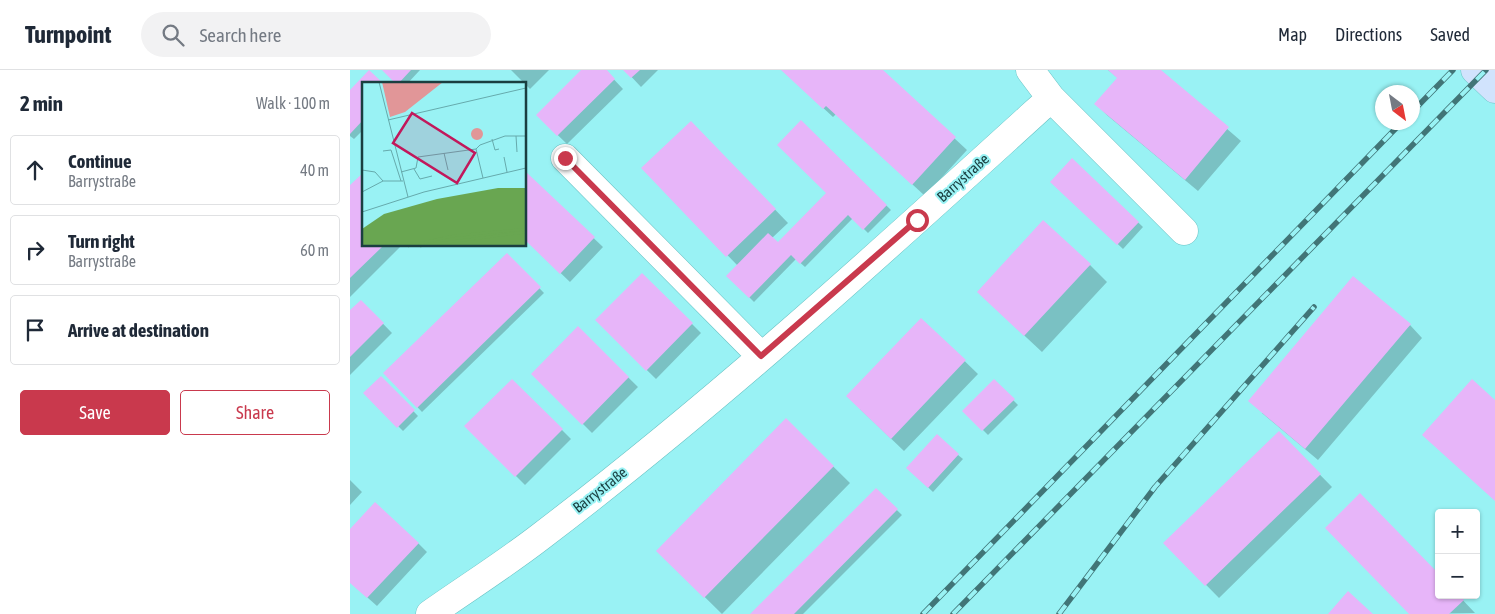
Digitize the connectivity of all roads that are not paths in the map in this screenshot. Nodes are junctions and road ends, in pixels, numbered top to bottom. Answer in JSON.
{"nodes":[{"id":1,"x":1030,"y":70,"type":"edge"},
{"id":2,"x":1475,"y":70,"type":"edge"},
{"id":3,"x":1495,"y":89,"type":"edge"},
{"id":4,"x":1051,"y":98,"type":"junction"},
{"id":5,"x":565,"y":158,"type":"dead end"},
{"id":6,"x":1184,"y":231,"type":"dead end"},
{"id":7,"x":761,"y":356,"type":"junction"},
{"id":8,"x":430,"y":614,"type":"edge"}],
"edges":[{"from":1,"to":4,"type":"street"},
{"from":2,"to":3,"type":"street"},
{"from":4,"to":6,"type":"street"},
{"from":4,"to":7,"type":"street","name":"Barrystraße"},
{"from":5,"to":7,"type":"street"},
{"from":7,"to":8,"type":"street","name":"Barrystraße"}]}
